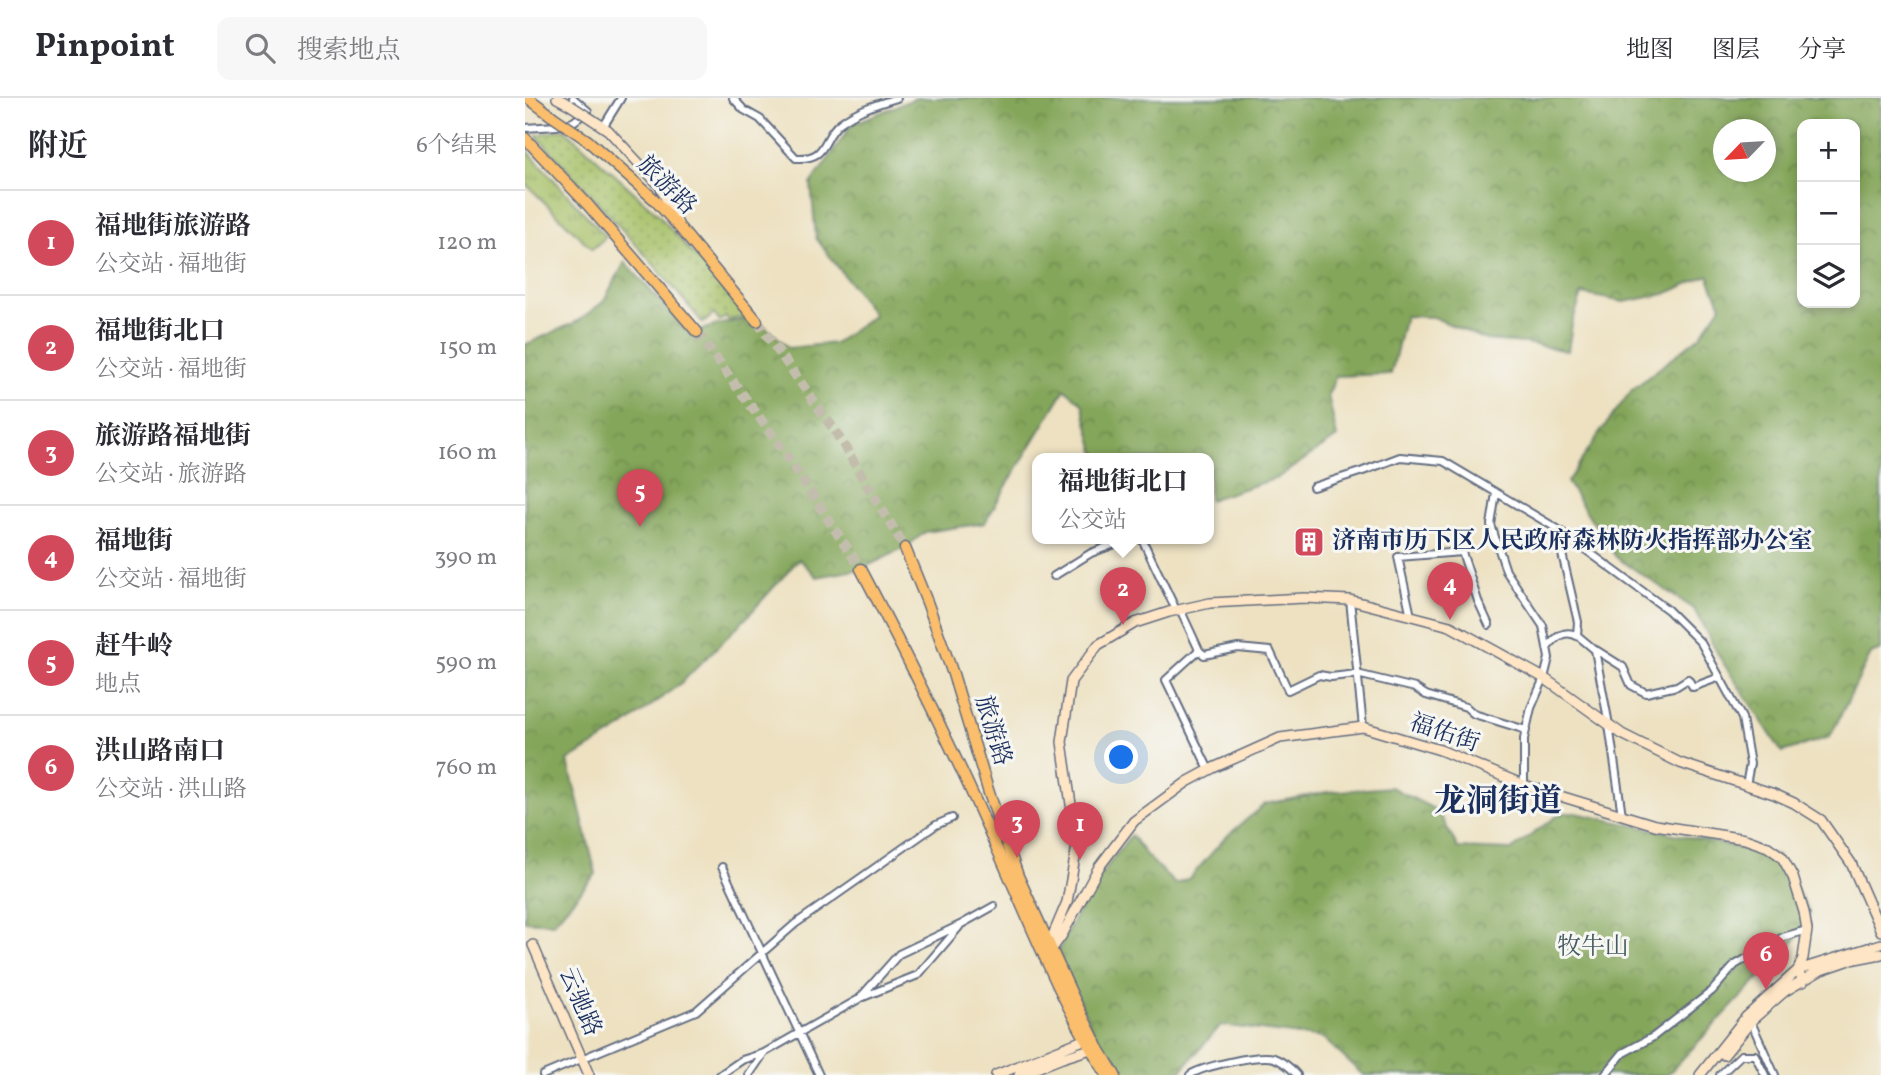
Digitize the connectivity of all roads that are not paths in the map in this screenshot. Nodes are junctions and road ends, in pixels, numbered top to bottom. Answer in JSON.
{"nodes":[{"id":1,"x":528,"y":98,"type":"edge"},
{"id":2,"x":557,"y":98,"type":"edge"},
{"id":3,"x":621,"y":98,"type":"edge"},
{"id":4,"x":733,"y":98,"type":"edge"},
{"id":5,"x":897,"y":98,"type":"edge"},
{"id":6,"x":572,"y":102,"type":"edge"},
{"id":7,"x":603,"y":127,"type":"junction"},
{"id":8,"x":525,"y":128,"type":"edge"},
{"id":9,"x":525,"y":138,"type":"edge"},
{"id":10,"x":680,"y":228,"type":"junction"},
{"id":11,"x":757,"y":321,"type":"tunnel mouth"},
{"id":12,"x":697,"y":332,"type":"tunnel mouth"},
{"id":13,"x":1313,"y":487,"type":"dead end"},
{"id":14,"x":1496,"y":493,"type":"junction"},
{"id":15,"x":1556,"y":528,"type":"junction"},
{"id":16,"x":1115,"y":544,"type":"edge"},
{"id":17,"x":1145,"y":544,"type":"edge"},
{"id":18,"x":905,"y":548,"type":"tunnel mouth"},
{"id":19,"x":861,"y":569,"type":"tunnel mouth"},
{"id":20,"x":1053,"y":576,"type":"dead end"},
{"id":21,"x":1350,"y":600,"type":"junction"},
{"id":22,"x":1178,"y":610,"type":"junction"},
{"id":23,"x":1411,"y":616,"type":"junction"},
{"id":24,"x":1489,"y":625,"type":"dead end"},
{"id":25,"x":1577,"y":635,"type":"junction"},
{"id":26,"x":1547,"y":648,"type":"junction"},
{"id":27,"x":1199,"y":650,"type":"junction"},
{"id":28,"x":1595,"y":650,"type":"junction"},
{"id":29,"x":1357,"y":674,"type":"junction"},
{"id":30,"x":1720,"y":677,"type":"junction"},
{"id":31,"x":1544,"y":678,"type":"junction"},
{"id":32,"x":1609,"y":725,"type":"junction"},
{"id":33,"x":1363,"y":727,"type":"junction"},
{"id":34,"x":1526,"y":730,"type":"junction"},
{"id":35,"x":1209,"y":770,"type":"junction"},
{"id":36,"x":1524,"y":785,"type":"junction"},
{"id":37,"x":1746,"y":785,"type":"junction"},
{"id":38,"x":1622,"y":815,"type":"junction"},
{"id":39,"x":952,"y":817,"type":"dead end"},
{"id":40,"x":722,"y":867,"type":"dead end"},
{"id":41,"x":993,"y":906,"type":"dead end"},
{"id":42,"x":960,"y":925,"type":"junction"},
{"id":43,"x":1807,"y":930,"type":"junction"},
{"id":44,"x":1881,"y":931,"type":"edge"},
{"id":45,"x":1881,"y":944,"type":"edge"},
{"id":46,"x":533,"y":945,"type":"dead end"},
{"id":47,"x":1048,"y":950,"type":"junction"},
{"id":48,"x":763,"y":952,"type":"junction"},
{"id":49,"x":1881,"y":954,"type":"edge"},
{"id":50,"x":1798,"y":970,"type":"junction"},
{"id":51,"x":1803,"y":982,"type":"junction"},
{"id":52,"x":859,"y":999,"type":"junction"},
{"id":53,"x":1751,"y":1023,"type":"junction"},
{"id":54,"x":800,"y":1033,"type":"junction"},
{"id":55,"x":1092,"y":1043,"type":"junction"},
{"id":56,"x":764,"y":1053,"type":"junction"},
{"id":57,"x":582,"y":1058,"type":"junction"},
{"id":58,"x":543,"y":1075,"type":"edge"},
{"id":59,"x":589,"y":1075,"type":"edge"},
{"id":60,"x":720,"y":1075,"type":"edge"},
{"id":61,"x":749,"y":1075,"type":"edge"},
{"id":62,"x":819,"y":1075,"type":"edge"},
{"id":63,"x":996,"y":1075,"type":"edge"},
{"id":64,"x":1020,"y":1075,"type":"edge"},
{"id":65,"x":1107,"y":1075,"type":"edge"},
{"id":66,"x":1115,"y":1075,"type":"edge"},
{"id":67,"x":1191,"y":1075,"type":"edge"},
{"id":68,"x":1297,"y":1075,"type":"edge"},
{"id":69,"x":1605,"y":1075,"type":"edge"},
{"id":70,"x":1700,"y":1075,"type":"edge"},
{"id":71,"x":1707,"y":1075,"type":"edge"},
{"id":72,"x":1720,"y":1075,"type":"edge"},
{"id":73,"x":1765,"y":1075,"type":"edge"},
{"id":74,"x":1775,"y":1075,"type":"edge"}],
"edges":[{"from":1,"to":10,"type":"main road","name":"旅游路","bridge":true},
{"from":2,"to":6,"type":"street"},
{"from":3,"to":7,"type":"street"},
{"from":4,"to":5,"type":"street"},
{"from":6,"to":7,"type":"street","bridge":true},
{"from":6,"to":8,"type":"street"},
{"from":7,"to":10,"type":"street"},
{"from":9,"to":12,"type":"main road"},
{"from":10,"to":11,"type":"main road","name":"旅游路"},
{"from":13,"to":14,"type":"street"},
{"from":14,"to":15,"type":"street"},
{"from":14,"to":26,"type":"street"},
{"from":15,"to":25,"type":"street"},
{"from":15,"to":30,"type":"street"},
{"from":16,"to":20,"type":"street"},
{"from":17,"to":22,"type":"street"},
{"from":18,"to":47,"type":"main road","name":"旅游路"},
{"from":19,"to":47,"type":"main road","name":"旅游路"},
{"from":21,"to":22,"type":"street"},
{"from":21,"to":23,"type":"street"},
{"from":21,"to":29,"type":"street"},
{"from":22,"to":27,"type":"street"},
{"from":22,"to":47,"type":"street"},
{"from":23,"to":24,"type":"street"},
{"from":23,"to":31,"type":"street"},
{"from":25,"to":26,"type":"street"},
{"from":25,"to":28,"type":"street"},
{"from":26,"to":31,"type":"street"},
{"from":27,"to":29,"type":"street"},
{"from":27,"to":35,"type":"street"},
{"from":28,"to":30,"type":"street"},
{"from":28,"to":32,"type":"street"},
{"from":29,"to":33,"type":"street"},
{"from":29,"to":34,"type":"street"},
{"from":30,"to":37,"type":"street"},
{"from":31,"to":32,"type":"street"},
{"from":31,"to":34,"type":"street"},
{"from":32,"to":37,"type":"street"},
{"from":32,"to":38,"type":"street"},
{"from":33,"to":35,"type":"street","name":"福佑街"},
{"from":33,"to":36,"type":"street","name":"福佑街"},
{"from":34,"to":36,"type":"street"},
{"from":35,"to":47,"type":"street","name":"福佑街"},
{"from":36,"to":38,"type":"street","name":"福佑街"},
{"from":37,"to":44,"type":"street"},
{"from":38,"to":43,"type":"street","name":"福佑街"},
{"from":39,"to":48,"type":"street"},
{"from":40,"to":48,"type":"street"},
{"from":41,"to":42,"type":"street"},
{"from":42,"to":52,"type":"street"},
{"from":42,"to":52,"type":"street"},
{"from":43,"to":50,"type":"street","name":"福佑街"},
{"from":43,"to":69,"type":"street"},
{"from":45,"to":50,"type":"street"},
{"from":46,"to":57,"type":"street","name":"云驰路"},
{"from":47,"to":55,"type":"main road","name":"旅游路"},
{"from":48,"to":54,"type":"street"},
{"from":48,"to":57,"type":"street"},
{"from":49,"to":51,"type":"street"},
{"from":50,"to":51,"type":"street"},
{"from":50,"to":70,"type":"street"},
{"from":51,"to":53,"type":"street"},
{"from":52,"to":54,"type":"street"},
{"from":53,"to":71,"type":"street"},
{"from":53,"to":74,"type":"street"},
{"from":54,"to":56,"type":"street"},
{"from":54,"to":62,"type":"street"},
{"from":55,"to":63,"type":"street"},
{"from":55,"to":64,"type":"street"},
{"from":55,"to":65,"type":"main road","name":"旅游路"},
{"from":55,"to":66,"type":"main road","name":"旅游路"},
{"from":56,"to":60,"type":"street"},
{"from":56,"to":61,"type":"street"},
{"from":57,"to":58,"type":"street"},
{"from":57,"to":59,"type":"street","name":"云驰路"},
{"from":67,"to":68,"type":"street"},
{"from":72,"to":73,"type":"street"}]}
